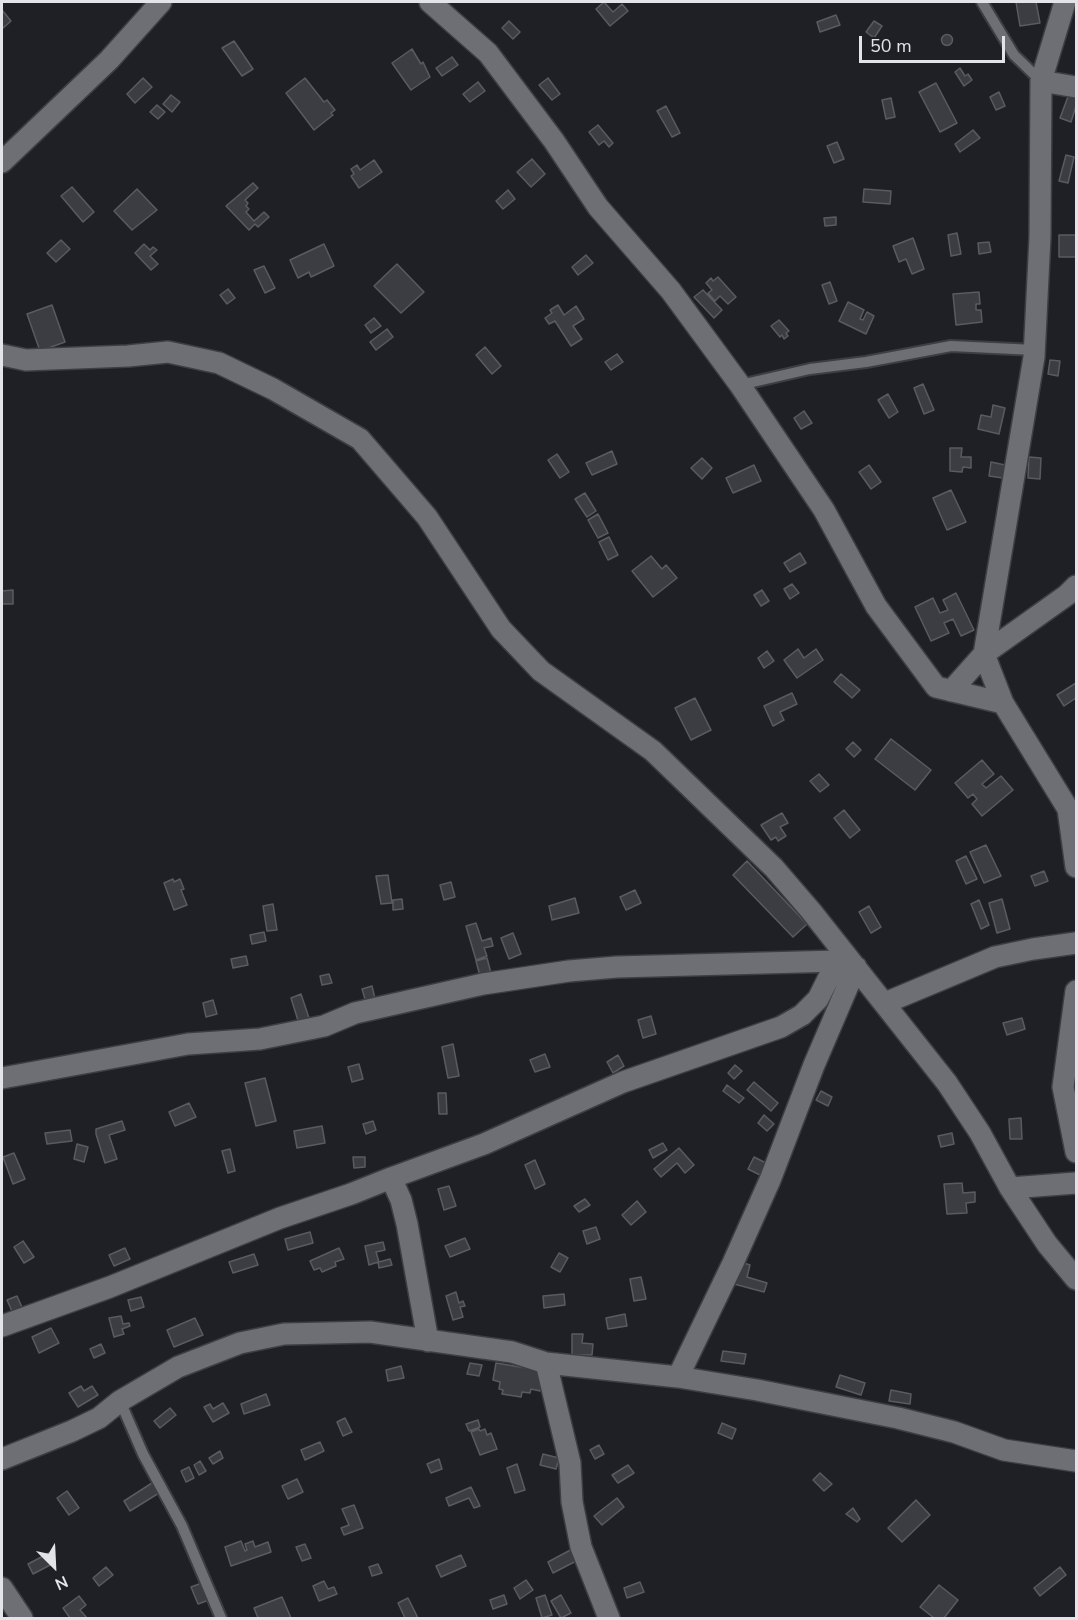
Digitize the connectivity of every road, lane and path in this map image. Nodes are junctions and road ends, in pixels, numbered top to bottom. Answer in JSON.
{"nodes":[{"id":1,"x":161,"y":2,"type":"edge"},
{"id":2,"x":430,"y":2,"type":"edge"},
{"id":3,"x":982,"y":2,"type":"edge"},
{"id":4,"x":1065,"y":2,"type":"edge"},
{"id":5,"x":1041,"y":81,"type":"junction"},
{"id":6,"x":1077,"y":87,"type":"edge"},
{"id":7,"x":2,"y":162,"type":"edge"},
{"id":8,"x":1035,"y":350,"type":"junction"},
{"id":9,"x":2,"y":355,"type":"edge"},
{"id":10,"x":740,"y":385,"type":"junction"},
{"id":11,"x":1077,"y":586,"type":"edge"},
{"id":12,"x":984,"y":654,"type":"junction"},
{"id":13,"x":951,"y":691,"type":"junction"},
{"id":14,"x":1003,"y":703,"type":"junction"},
{"id":15,"x":1077,"y":867,"type":"edge"},
{"id":16,"x":1077,"y":943,"type":"edge"},
{"id":17,"x":846,"y":961,"type":"junction"},
{"id":18,"x":1077,"y":991,"type":"edge"},
{"id":19,"x":885,"y":1003,"type":"junction"},
{"id":20,"x":2,"y":1078,"type":"edge"},
{"id":21,"x":1077,"y":1152,"type":"edge"},
{"id":22,"x":391,"y":1178,"type":"junction"},
{"id":23,"x":1077,"y":1183,"type":"edge"},
{"id":24,"x":1010,"y":1188,"type":"junction"},
{"id":25,"x":1077,"y":1279,"type":"edge"},
{"id":26,"x":2,"y":1326,"type":"edge"},
{"id":27,"x":428,"y":1341,"type":"junction"},
{"id":28,"x":546,"y":1363,"type":"junction"},
{"id":29,"x":678,"y":1377,"type":"junction"},
{"id":30,"x":120,"y":1401,"type":"junction"},
{"id":31,"x":2,"y":1459,"type":"edge"},
{"id":32,"x":1077,"y":1461,"type":"edge"},
{"id":33,"x":2,"y":1588,"type":"edge"},
{"id":34,"x":22,"y":1618,"type":"edge"},
{"id":35,"x":221,"y":1618,"type":"edge"},
{"id":36,"x":609,"y":1618,"type":"edge"}],
"edges":[{"from":1,"to":7,"type":"street"},
{"from":2,"to":10,"type":"street"},
{"from":3,"to":5,"type":"lane"},
{"from":4,"to":5,"type":"street"},
{"from":5,"to":6,"type":"street"},
{"from":5,"to":8,"type":"street"},
{"from":8,"to":10,"type":"lane"},
{"from":8,"to":12,"type":"street"},
{"from":9,"to":17,"type":"street"},
{"from":10,"to":13,"type":"street"},
{"from":11,"to":12,"type":"street"},
{"from":12,"to":13,"type":"street"},
{"from":12,"to":14,"type":"street"},
{"from":13,"to":14,"type":"street"},
{"from":14,"to":15,"type":"street"},
{"from":16,"to":19,"type":"street"},
{"from":17,"to":19,"type":"street"},
{"from":17,"to":20,"type":"street"},
{"from":17,"to":22,"type":"street"},
{"from":17,"to":29,"type":"street"},
{"from":18,"to":21,"type":"street"},
{"from":19,"to":24,"type":"street"},
{"from":22,"to":26,"type":"street"},
{"from":22,"to":27,"type":"street"},
{"from":23,"to":24,"type":"street"},
{"from":24,"to":25,"type":"street"},
{"from":27,"to":28,"type":"street"},
{"from":27,"to":30,"type":"street"},
{"from":28,"to":29,"type":"street"},
{"from":28,"to":36,"type":"street"},
{"from":29,"to":32,"type":"street"},
{"from":30,"to":31,"type":"street"},
{"from":30,"to":35,"type":"lane"},
{"from":33,"to":34,"type":"street"}]}
